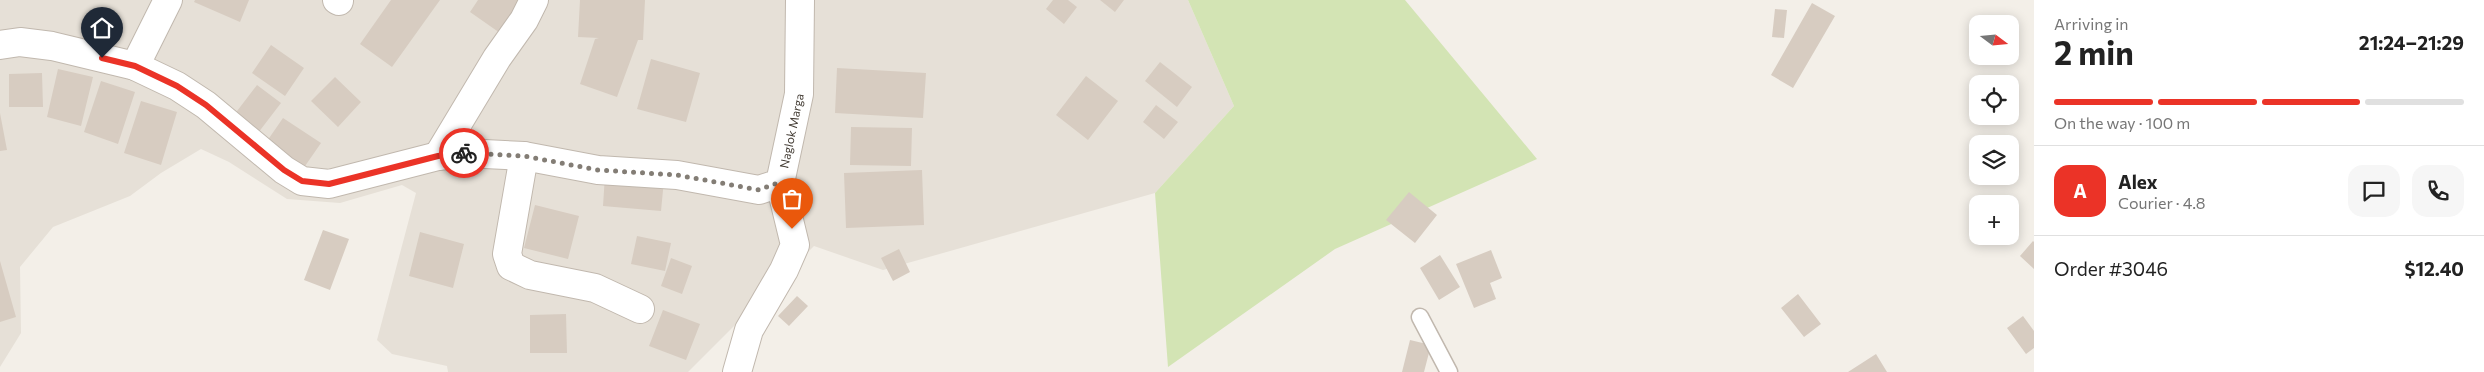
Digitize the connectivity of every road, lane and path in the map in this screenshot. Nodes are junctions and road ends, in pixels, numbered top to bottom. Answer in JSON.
{"nodes":[{"id":1,"x":168,"y":0,"type":"edge"},
{"id":2,"x":534,"y":0,"type":"edge"},
{"id":3,"x":800,"y":0,"type":"edge"},
{"id":4,"x":0,"y":45,"type":"edge"},
{"id":5,"x":135,"y":66,"type":"junction"},
{"id":6,"x":438,"y":156,"type":"junction"},
{"id":7,"x":524,"y":156,"type":"junction"},
{"id":8,"x":780,"y":182,"type":"junction"},
{"id":9,"x":640,"y":309,"type":"dead end"},
{"id":10,"x":1420,"y":317,"type":"dead end"},
{"id":11,"x":737,"y":372,"type":"edge"},
{"id":12,"x":1449,"y":372,"type":"edge"}],
"edges":[{"from":1,"to":5,"type":"street"},
{"from":2,"to":6,"type":"street"},
{"from":3,"to":8,"type":"street","name":"Naglok Marga"},
{"from":4,"to":5,"type":"street","name":"Naglok Marga"},
{"from":5,"to":6,"type":"street","name":"Naglok Marga"},
{"from":6,"to":7,"type":"street","name":"Naglok Marga"},
{"from":7,"to":8,"type":"street","name":"Naglok Marga"},
{"from":7,"to":9,"type":"street"},
{"from":8,"to":11,"type":"street"},
{"from":10,"to":12,"type":"lane"}]}
